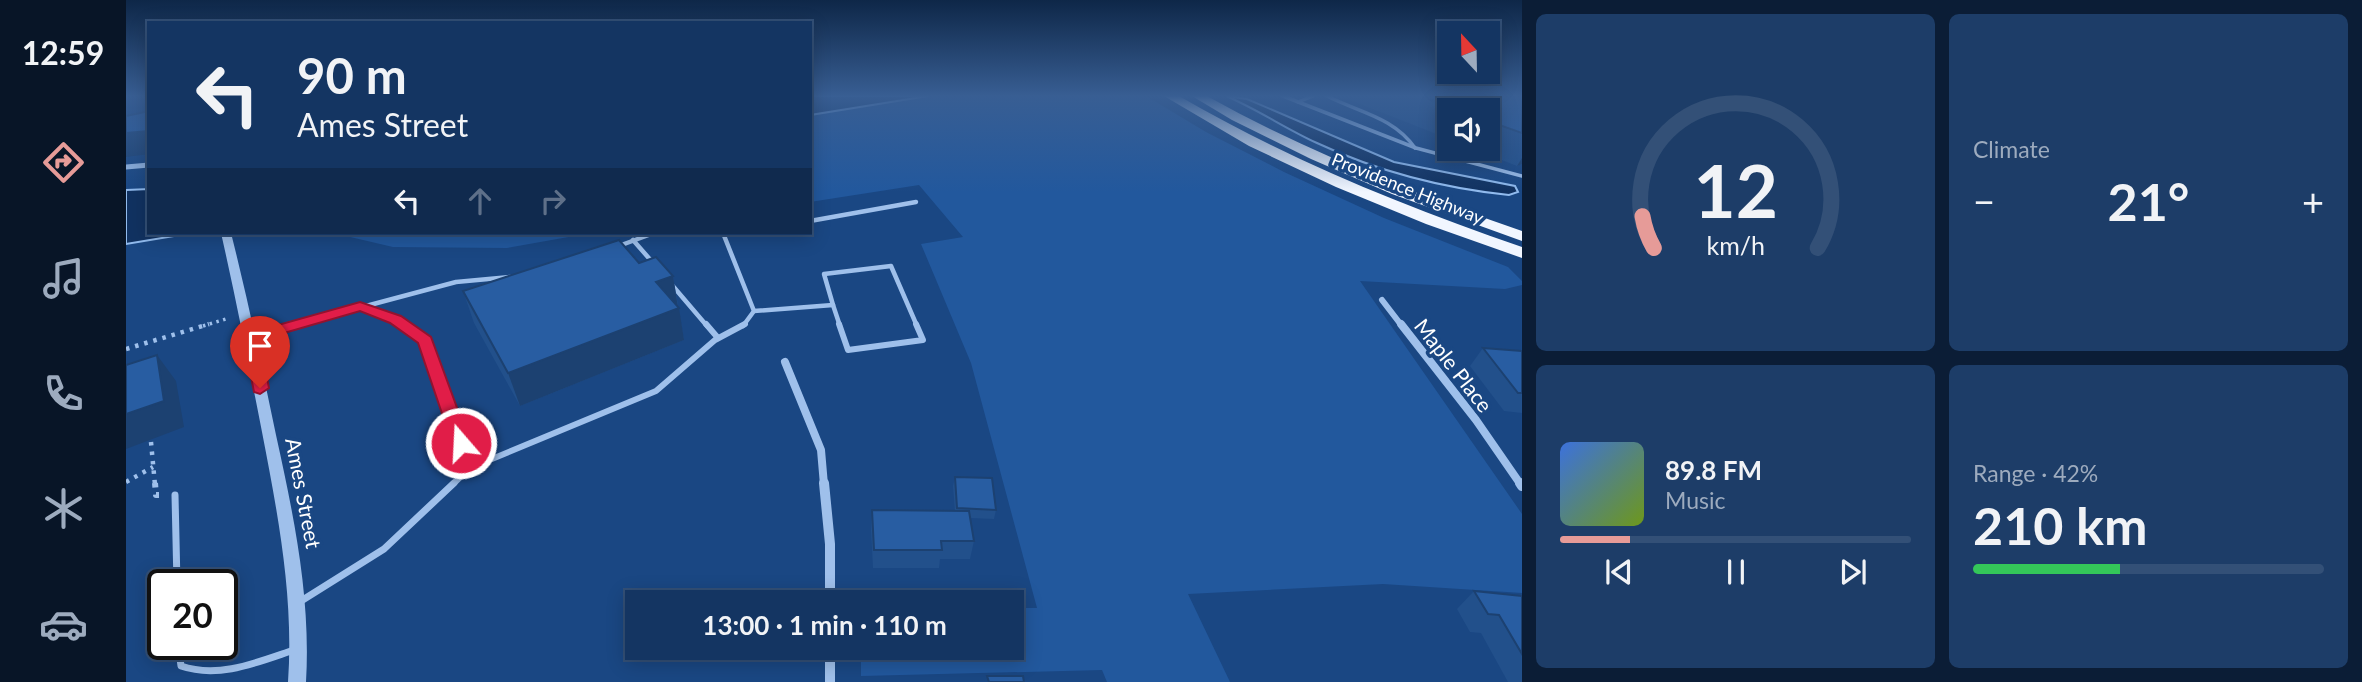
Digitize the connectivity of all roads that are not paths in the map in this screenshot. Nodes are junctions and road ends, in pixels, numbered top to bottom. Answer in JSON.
{"nodes":[{"id":1,"x":1226,"y":128,"type":"edge"},
{"id":2,"x":1257,"y":128,"type":"edge"},
{"id":3,"x":1363,"y":128,"type":"edge"},
{"id":4,"x":1400,"y":128,"type":"edge"},
{"id":5,"x":1416,"y":148,"type":"junction"},
{"id":6,"x":147,"y":165,"type":"edge"},
{"id":7,"x":126,"y":167,"type":"edge"},
{"id":8,"x":1522,"y":176,"type":"edge"},
{"id":9,"x":916,"y":202,"type":"dead end"},
{"id":10,"x":812,"y":221,"type":"edge"},
{"id":11,"x":226,"y":235,"type":"edge"},
{"id":12,"x":648,"y":235,"type":"edge"},
{"id":13,"x":724,"y":235,"type":"edge"},
{"id":14,"x":1522,"y":236,"type":"edge"},
{"id":15,"x":633,"y":240,"type":"junction"},
{"id":16,"x":611,"y":250,"type":"edge"},
{"id":17,"x":1522,"y":253,"type":"edge"},
{"id":18,"x":658,"y":270,"type":"edge"},
{"id":19,"x":523,"y":276,"type":"edge"},
{"id":20,"x":667,"y":279,"type":"edge"},
{"id":21,"x":1382,"y":300,"type":"dead end"},
{"id":22,"x":833,"y":305,"type":"junction"},
{"id":23,"x":360,"y":306,"type":"junction"},
{"id":24,"x":754,"y":311,"type":"junction"},
{"id":25,"x":251,"y":337,"type":"junction"},
{"id":26,"x":718,"y":338,"type":"junction"},
{"id":27,"x":785,"y":362,"type":"dead end"},
{"id":28,"x":470,"y":468,"type":"junction"},
{"id":29,"x":1522,"y":486,"type":"edge"},
{"id":30,"x":175,"y":495,"type":"road end"},
{"id":31,"x":177,"y":569,"type":"edge"},
{"id":32,"x":830,"y":590,"type":"edge"},
{"id":33,"x":298,"y":603,"type":"junction"},
{"id":34,"x":299,"y":648,"type":"junction"},
{"id":35,"x":180,"y":660,"type":"edge"},
{"id":36,"x":830,"y":660,"type":"edge"},
{"id":37,"x":297,"y":682,"type":"edge"},
{"id":38,"x":830,"y":682,"type":"edge"}],
"edges":[{"from":1,"to":17,"type":"highway","name":"Providence Highway"},
{"from":2,"to":14,"type":"highway","name":"Providence Highway"},
{"from":3,"to":5,"type":"lane"},
{"from":4,"to":5,"type":"lane"},
{"from":5,"to":8,"type":"lane"},
{"from":6,"to":7,"type":"street"},
{"from":9,"to":10,"type":"lane"},
{"from":11,"to":25,"type":"street","name":"Ames Street"},
{"from":12,"to":15,"type":"lane"},
{"from":13,"to":24,"type":"lane"},
{"from":15,"to":16,"type":"lane"},
{"from":15,"to":18,"type":"lane"},
{"from":19,"to":23,"type":"lane"},
{"from":20,"to":26,"type":"lane"},
{"from":21,"to":29,"type":"street","name":"Maple Place"},
{"from":22,"to":22,"type":"lane"},
{"from":22,"to":24,"type":"lane"},
{"from":23,"to":25,"type":"lane"},
{"from":23,"to":28,"type":"lane"},
{"from":24,"to":26,"type":"lane"},
{"from":25,"to":33,"type":"street","name":"Ames Street"},
{"from":26,"to":28,"type":"lane"},
{"from":27,"to":32,"type":"street"},
{"from":28,"to":33,"type":"lane"},
{"from":30,"to":31,"type":"lane"},
{"from":33,"to":34,"type":"street","name":"Ames Street"},
{"from":34,"to":35,"type":"lane"},
{"from":34,"to":37,"type":"street","name":"Ames Street"},
{"from":36,"to":38,"type":"street"}]}
